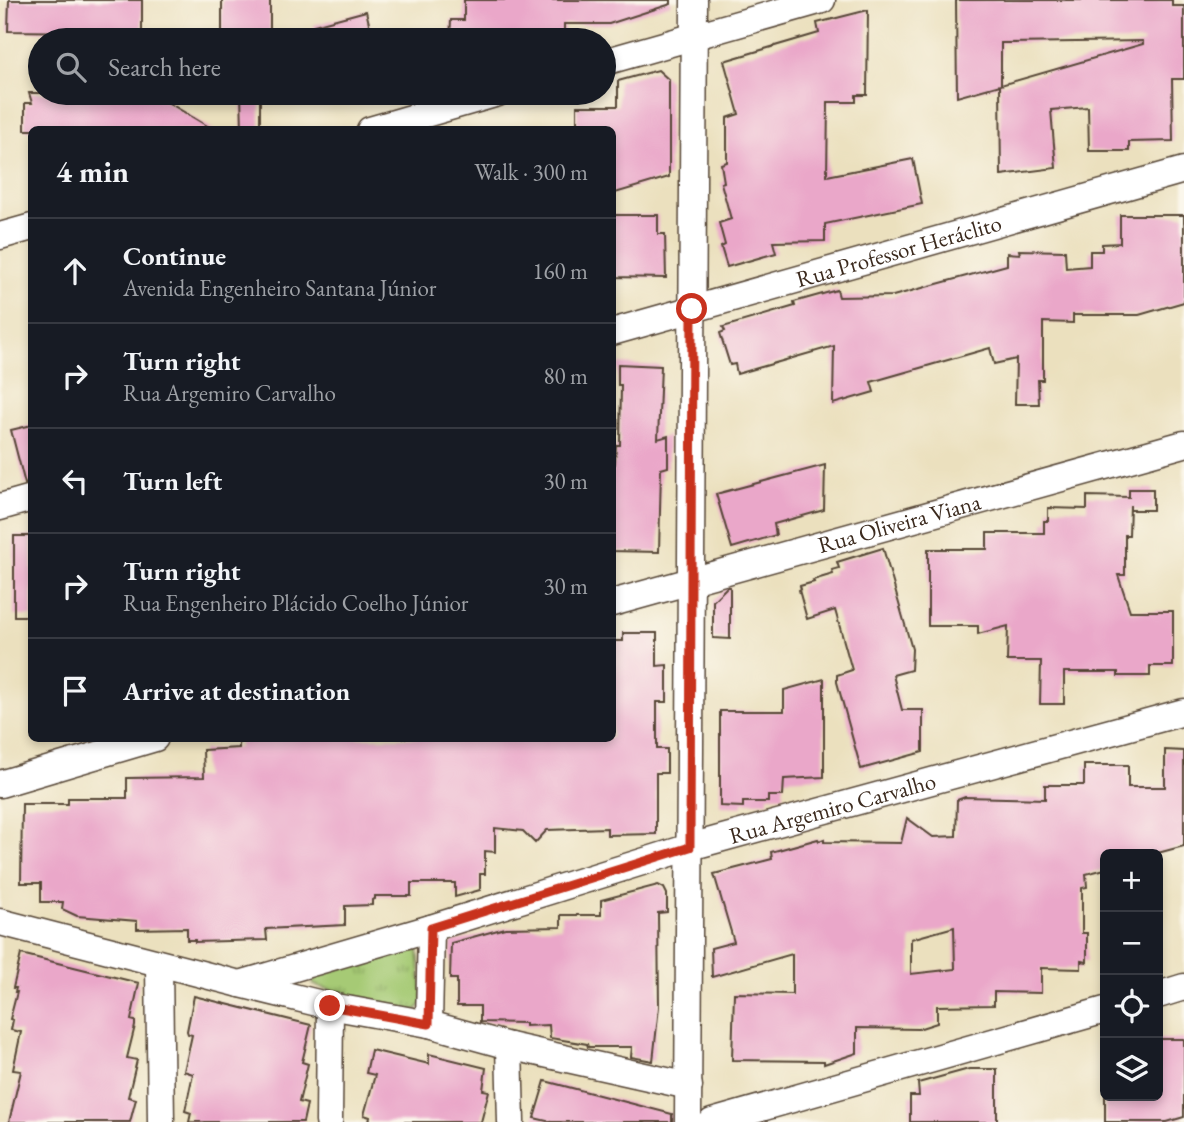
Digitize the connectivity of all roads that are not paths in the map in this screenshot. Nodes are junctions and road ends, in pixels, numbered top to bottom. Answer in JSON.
{"nodes":[{"id":1,"x":694,"y":0,"type":"edge"},
{"id":2,"x":822,"y":0,"type":"edge"},
{"id":3,"x":693,"y":37,"type":"junction"},
{"id":4,"x":616,"y":59,"type":"edge"},
{"id":5,"x":456,"y":105,"type":"edge"},
{"id":6,"x":384,"y":126,"type":"edge"},
{"id":7,"x":1184,"y":170,"type":"edge"},
{"id":8,"x":28,"y":228,"type":"edge"},
{"id":9,"x":0,"y":236,"type":"edge"},
{"id":10,"x":692,"y":309,"type":"junction"},
{"id":11,"x":616,"y":331,"type":"edge"},
{"id":12,"x":1184,"y":444,"type":"edge"},
{"id":13,"x":28,"y":499,"type":"edge"},
{"id":14,"x":0,"y":507,"type":"edge"},
{"id":15,"x":692,"y":580,"type":"junction"},
{"id":16,"x":616,"y":602,"type":"edge"},
{"id":17,"x":1184,"y":712,"type":"edge"},
{"id":18,"x":142,"y":742,"type":"edge"},
{"id":19,"x":0,"y":784,"type":"edge"},
{"id":20,"x":690,"y":847,"type":"junction"},
{"id":21,"x":0,"y":922,"type":"edge"},
{"id":22,"x":431,"y":928,"type":"junction"},
{"id":23,"x":159,"y":965,"type":"junction"},
{"id":24,"x":240,"y":984,"type":"junction"},
{"id":25,"x":1184,"y":987,"type":"edge"},
{"id":26,"x":1163,"y":993,"type":"edge"},
{"id":27,"x":330,"y":1006,"type":"junction"},
{"id":28,"x":1100,"y":1011,"type":"edge"},
{"id":29,"x":429,"y":1024,"type":"junction"},
{"id":30,"x":509,"y":1045,"type":"junction"},
{"id":31,"x":689,"y":1086,"type":"junction"},
{"id":32,"x":161,"y":1122,"type":"edge"},
{"id":33,"x":330,"y":1122,"type":"edge"},
{"id":34,"x":510,"y":1122,"type":"edge"},
{"id":35,"x":688,"y":1122,"type":"edge"},
{"id":36,"x":712,"y":1122,"type":"edge"}],
"edges":[{"from":1,"to":3,"type":"street"},
{"from":2,"to":3,"type":"street"},
{"from":3,"to":4,"type":"street"},
{"from":3,"to":10,"type":"street"},
{"from":5,"to":6,"type":"street"},
{"from":7,"to":10,"type":"street","name":"Rua Professor Heráclito"},
{"from":8,"to":9,"type":"street"},
{"from":10,"to":11,"type":"street","name":"Rua Professor Heráclito"},
{"from":10,"to":15,"type":"street"},
{"from":12,"to":15,"type":"street","name":"Rua Oliveira Viana"},
{"from":13,"to":14,"type":"street"},
{"from":15,"to":16,"type":"street","name":"Rua Oliveira Viana"},
{"from":15,"to":20,"type":"street"},
{"from":17,"to":20,"type":"street","name":"Rua Argemiro Carvalho"},
{"from":18,"to":19,"type":"street"},
{"from":20,"to":22,"type":"street","name":"Rua Argemiro Carvalho"},
{"from":20,"to":31,"type":"street"},
{"from":21,"to":23,"type":"street"},
{"from":22,"to":24,"type":"street","name":"Rua Argemiro Carvalho"},
{"from":22,"to":29,"type":"street"},
{"from":23,"to":24,"type":"street"},
{"from":23,"to":32,"type":"street"},
{"from":24,"to":27,"type":"street"},
{"from":25,"to":26,"type":"street"},
{"from":27,"to":29,"type":"street"},
{"from":27,"to":33,"type":"street"},
{"from":28,"to":36,"type":"street"},
{"from":29,"to":30,"type":"street"},
{"from":30,"to":31,"type":"street"},
{"from":30,"to":34,"type":"street"},
{"from":31,"to":35,"type":"street"}]}
